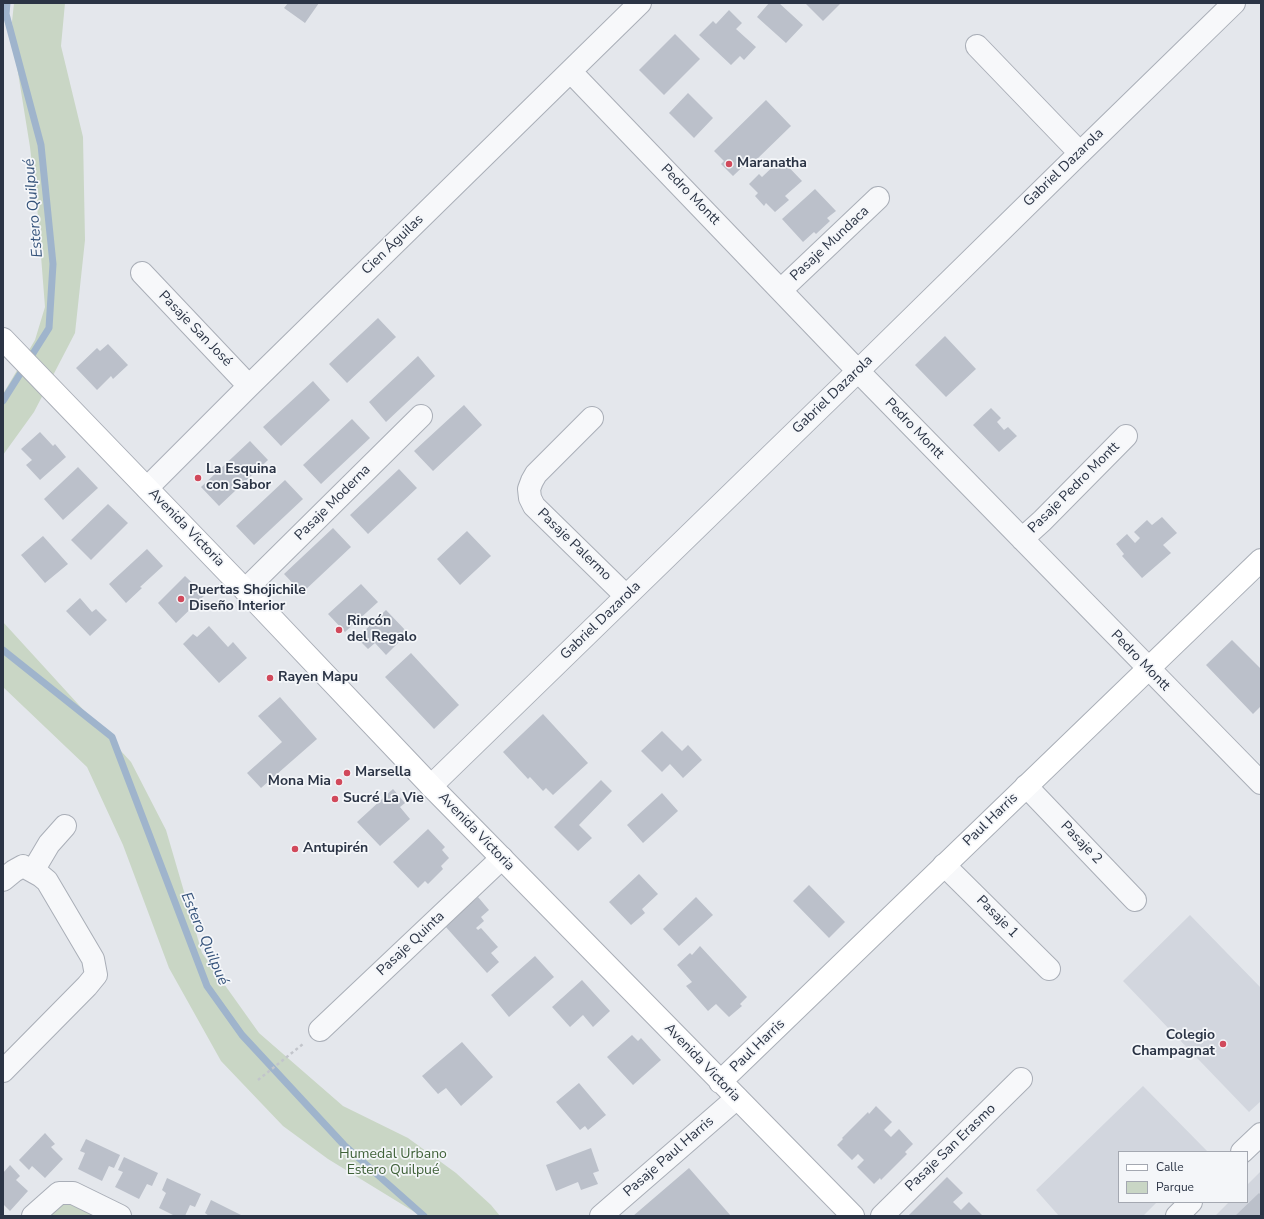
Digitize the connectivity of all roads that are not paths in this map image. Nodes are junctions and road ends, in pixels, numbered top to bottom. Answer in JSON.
{"nodes":[{"id":1,"x":640,"y":3,"type":"edge"},
{"id":2,"x":1234,"y":3,"type":"edge"},
{"id":3,"x":977,"y":46,"type":"dead end"},
{"id":4,"x":571,"y":72,"type":"junction"},
{"id":5,"x":1080,"y":153,"type":"junction"},
{"id":6,"x":878,"y":198,"type":"dead end"},
{"id":7,"x":142,"y":273,"type":"dead end"},
{"id":8,"x":781,"y":290,"type":"junction"},
{"id":9,"x":9,"y":345,"type":"edge"},
{"id":10,"x":858,"y":372,"type":"junction"},
{"id":11,"x":249,"y":386,"type":"junction"},
{"id":12,"x":421,"y":416,"type":"dead end"},
{"id":13,"x":592,"y":418,"type":"dead end"},
{"id":14,"x":1126,"y":436,"type":"dead end"},
{"id":15,"x":147,"y":488,"type":"junction"},
{"id":16,"x":1022,"y":539,"type":"junction"},
{"id":17,"x":1261,"y":560,"type":"edge"},
{"id":18,"x":245,"y":590,"type":"junction"},
{"id":19,"x":626,"y":596,"type":"junction"},
{"id":20,"x":1149,"y":669,"type":"junction"},
{"id":21,"x":1261,"y":783,"type":"edge"},
{"id":22,"x":431,"y":786,"type":"junction"},
{"id":23,"x":1026,"y":786,"type":"junction"},
{"id":24,"x":65,"y":826,"type":"dead end"},
{"id":25,"x":502,"y":858,"type":"junction"},
{"id":26,"x":944,"y":865,"type":"junction"},
{"id":27,"x":33,"y":871,"type":"junction"},
{"id":28,"x":3,"y":880,"type":"edge"},
{"id":29,"x":1135,"y":900,"type":"dead end"},
{"id":30,"x":1049,"y":970,"type":"dead end"},
{"id":31,"x":320,"y":1030,"type":"dead end"},
{"id":32,"x":3,"y":1071,"type":"edge"},
{"id":33,"x":1021,"y":1079,"type":"dead end"},
{"id":34,"x":720,"y":1082,"type":"junction"},
{"id":35,"x":736,"y":1098,"type":"junction"},
{"id":36,"x":1261,"y":1134,"type":"edge"},
{"id":37,"x":1243,"y":1151,"type":"edge"},
{"id":38,"x":1190,"y":1203,"type":"edge"},
{"id":39,"x":33,"y":1216,"type":"edge"},
{"id":40,"x":120,"y":1216,"type":"edge"},
{"id":41,"x":601,"y":1216,"type":"edge"},
{"id":42,"x":853,"y":1216,"type":"edge"},
{"id":43,"x":882,"y":1216,"type":"edge"},
{"id":44,"x":1177,"y":1216,"type":"edge"}],
"edges":[{"from":1,"to":4,"type":"street","name":"Cien Águilas"},
{"from":2,"to":5,"type":"street","name":"Gabriel Dazarola"},
{"from":3,"to":5,"type":"street"},
{"from":4,"to":8,"type":"street","name":"Pedro Montt"},
{"from":4,"to":11,"type":"street","name":"Cien Águilas"},
{"from":5,"to":10,"type":"street","name":"Gabriel Dazarola"},
{"from":6,"to":8,"type":"street","name":"Pasaje Mundaca"},
{"from":7,"to":11,"type":"street","name":"Pasaje San José"},
{"from":8,"to":10,"type":"street","name":"Pedro Montt"},
{"from":9,"to":15,"type":"street","name":"Avenida Victoria"},
{"from":10,"to":16,"type":"street","name":"Pedro Montt"},
{"from":10,"to":19,"type":"street","name":"Gabriel Dazarola"},
{"from":11,"to":15,"type":"street","name":"Cien Águilas"},
{"from":12,"to":18,"type":"street","name":"Pasaje Moderna"},
{"from":13,"to":19,"type":"street","name":"Pasaje Palermo"},
{"from":14,"to":16,"type":"street","name":"Pasaje Pedro Montt"},
{"from":15,"to":18,"type":"street","name":"Avenida Victoria"},
{"from":16,"to":20,"type":"street","name":"Pedro Montt"},
{"from":17,"to":20,"type":"street","name":"Paul Harris"},
{"from":18,"to":22,"type":"street","name":"Avenida Victoria"},
{"from":19,"to":22,"type":"street","name":"Gabriel Dazarola"},
{"from":20,"to":21,"type":"street","name":"Pedro Montt"},
{"from":20,"to":23,"type":"street","name":"Paul Harris"},
{"from":22,"to":25,"type":"street","name":"Avenida Victoria"},
{"from":23,"to":26,"type":"street","name":"Paul Harris"},
{"from":23,"to":29,"type":"street","name":"Pasaje 2"},
{"from":24,"to":27,"type":"street"},
{"from":25,"to":31,"type":"street","name":"Pasaje Quinta"},
{"from":25,"to":34,"type":"street","name":"Avenida Victoria"},
{"from":26,"to":30,"type":"street","name":"Pasaje 1"},
{"from":26,"to":34,"type":"street","name":"Paul Harris"},
{"from":27,"to":28,"type":"street"},
{"from":27,"to":32,"type":"street"},
{"from":33,"to":43,"type":"street","name":"Pasaje San Erasmo"},
{"from":34,"to":35,"type":"street","name":"Avenida Victoria"},
{"from":35,"to":41,"type":"street","name":"Pasaje Paul Harris"},
{"from":35,"to":42,"type":"street","name":"Avenida Victoria"},
{"from":36,"to":37,"type":"street"},
{"from":38,"to":44,"type":"street"},
{"from":39,"to":40,"type":"street"}]}
